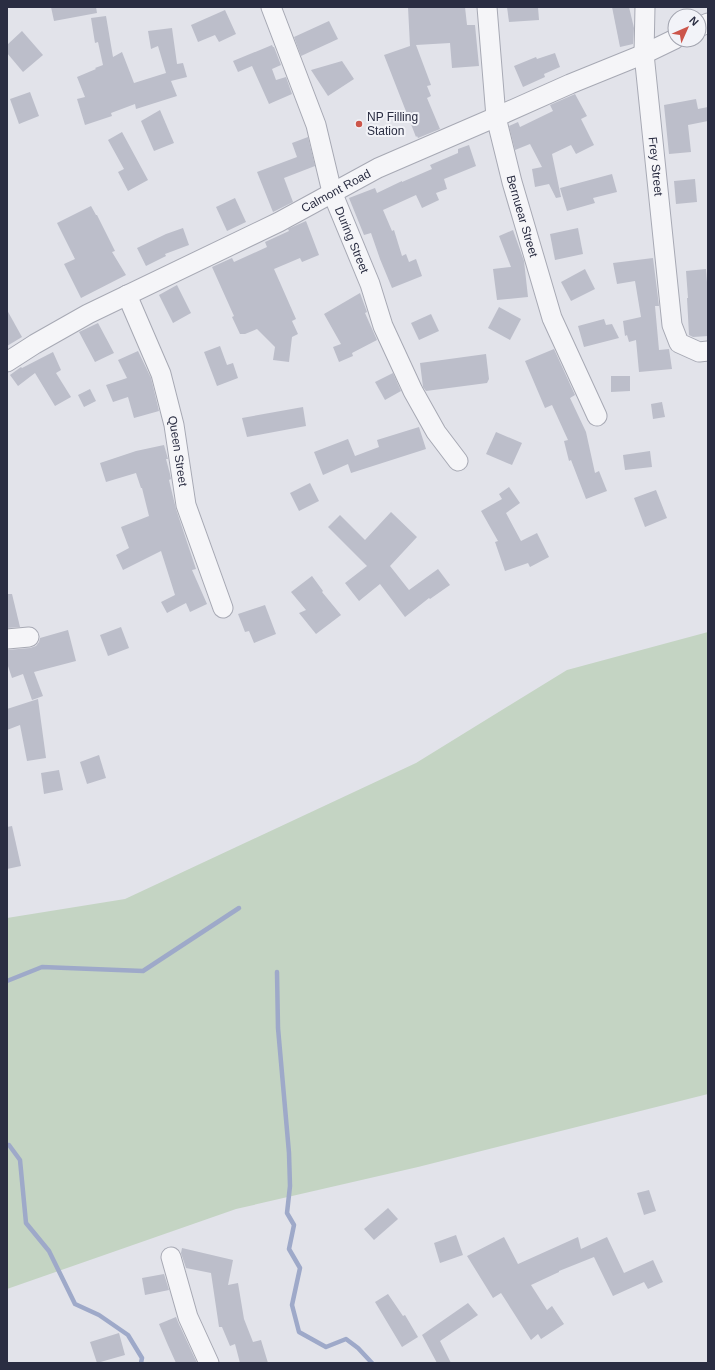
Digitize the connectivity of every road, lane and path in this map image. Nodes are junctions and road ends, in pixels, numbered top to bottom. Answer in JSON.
{"nodes":[{"id":1,"x":271,"y":7,"type":"edge"},
{"id":2,"x":487,"y":7,"type":"edge"},
{"id":3,"x":645,"y":7,"type":"edge"},
{"id":4,"x":667,"y":43,"type":"edge"},
{"id":5,"x":644,"y":54,"type":"junction"},
{"id":6,"x":496,"y":117,"type":"junction"},
{"id":7,"x":332,"y":192,"type":"junction"},
{"id":8,"x":127,"y":295,"type":"junction"},
{"id":9,"x":708,"y":350,"type":"edge"},
{"id":10,"x":7,"y":362,"type":"edge"},
{"id":11,"x":597,"y":416,"type":"dead end"},
{"id":12,"x":458,"y":461,"type":"dead end"},
{"id":13,"x":223,"y":608,"type":"dead end"},
{"id":14,"x":29,"y":637,"type":"dead end"},
{"id":15,"x":7,"y":639,"type":"edge"},
{"id":16,"x":171,"y":1257,"type":"dead end"},
{"id":17,"x":210,"y":1363,"type":"edge"}],
"edges":[{"from":1,"to":7,"type":"street","name":"During Street"},
{"from":2,"to":6,"type":"street","name":"Bernuear Street"},
{"from":3,"to":5,"type":"street","name":"Frey Street"},
{"from":4,"to":5,"type":"street","name":"Calmont Road"},
{"from":5,"to":6,"type":"street","name":"Calmont Road"},
{"from":5,"to":9,"type":"street","name":"Frey Street"},
{"from":6,"to":7,"type":"street","name":"Calmont Road"},
{"from":6,"to":11,"type":"street","name":"Bernuear Street"},
{"from":7,"to":8,"type":"street","name":"Calmont Road"},
{"from":7,"to":12,"type":"street","name":"During Street"},
{"from":8,"to":10,"type":"street","name":"Calmont Road"},
{"from":8,"to":13,"type":"street","name":"Queen Street"},
{"from":14,"to":15,"type":"street"},
{"from":16,"to":17,"type":"street"}]}
